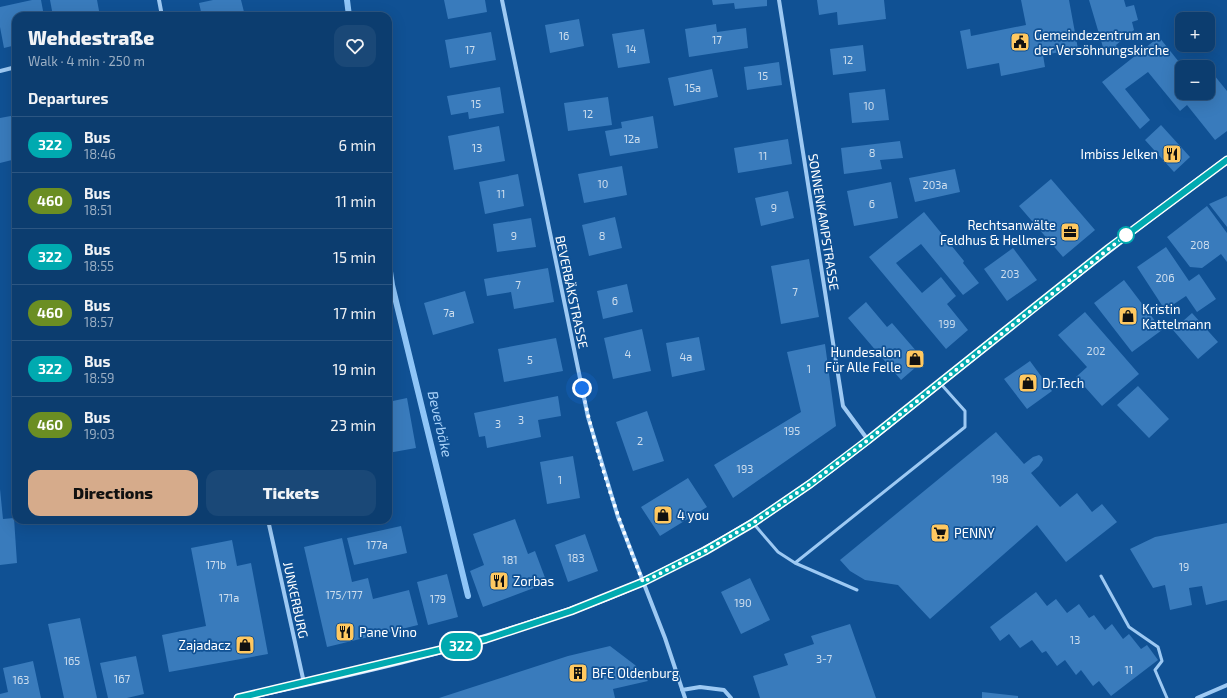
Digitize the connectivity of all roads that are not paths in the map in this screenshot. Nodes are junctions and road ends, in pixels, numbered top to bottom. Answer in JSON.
{"nodes":[{"id":1,"x":159,"y":0,"type":"edge"},
{"id":2,"x":502,"y":0,"type":"edge"},
{"id":3,"x":779,"y":0,"type":"edge"},
{"id":4,"x":161,"y":12,"type":"edge"},
{"id":5,"x":12,"y":68,"type":"edge"},
{"id":6,"x":0,"y":71,"type":"edge"},
{"id":7,"x":1227,"y":160,"type":"edge"},
{"id":8,"x":940,"y":383,"type":"junction"},
{"id":9,"x":868,"y":440,"type":"junction"},
{"id":10,"x":753,"y":523,"type":"junction"},
{"id":11,"x":269,"y":524,"type":"edge"},
{"id":12,"x":795,"y":563,"type":"junction"},
{"id":13,"x":1100,"y":576,"type":"dead end"},
{"id":14,"x":643,"y":582,"type":"junction"},
{"id":15,"x":857,"y":590,"type":"dead end"},
{"id":16,"x":304,"y":683,"type":"junction"},
{"id":17,"x":1227,"y":685,"type":"edge"},
{"id":18,"x":682,"y":690,"type":"junction"},
{"id":19,"x":238,"y":698,"type":"edge"},
{"id":20,"x":685,"y":698,"type":"edge"},
{"id":21,"x":731,"y":698,"type":"edge"},
{"id":22,"x":1167,"y":698,"type":"edge"},
{"id":23,"x":1197,"y":698,"type":"edge"}],
"edges":[{"from":1,"to":4,"type":"street"},
{"from":2,"to":14,"type":"street","name":"BEVERBÄKSTRASSE"},
{"from":3,"to":9,"type":"street","name":"SONNENKAMPSTRASSE"},
{"from":5,"to":6,"type":"street"},
{"from":7,"to":8,"type":"main road"},
{"from":8,"to":9,"type":"main road"},
{"from":8,"to":12,"type":"lane"},
{"from":9,"to":10,"type":"main road"},
{"from":10,"to":12,"type":"lane"},
{"from":10,"to":14,"type":"main road"},
{"from":11,"to":16,"type":"street","name":"JUNKERBURG"},
{"from":12,"to":15,"type":"lane"},
{"from":13,"to":22,"type":"lane"},
{"from":14,"to":16,"type":"main road"},
{"from":14,"to":18,"type":"street","name":"BEVERBÄKSTRASSE"},
{"from":16,"to":19,"type":"main road"},
{"from":17,"to":23,"type":"street"},
{"from":18,"to":20,"type":"street","name":"BEVERBÄKSTRASSE"},
{"from":18,"to":21,"type":"street"}]}
